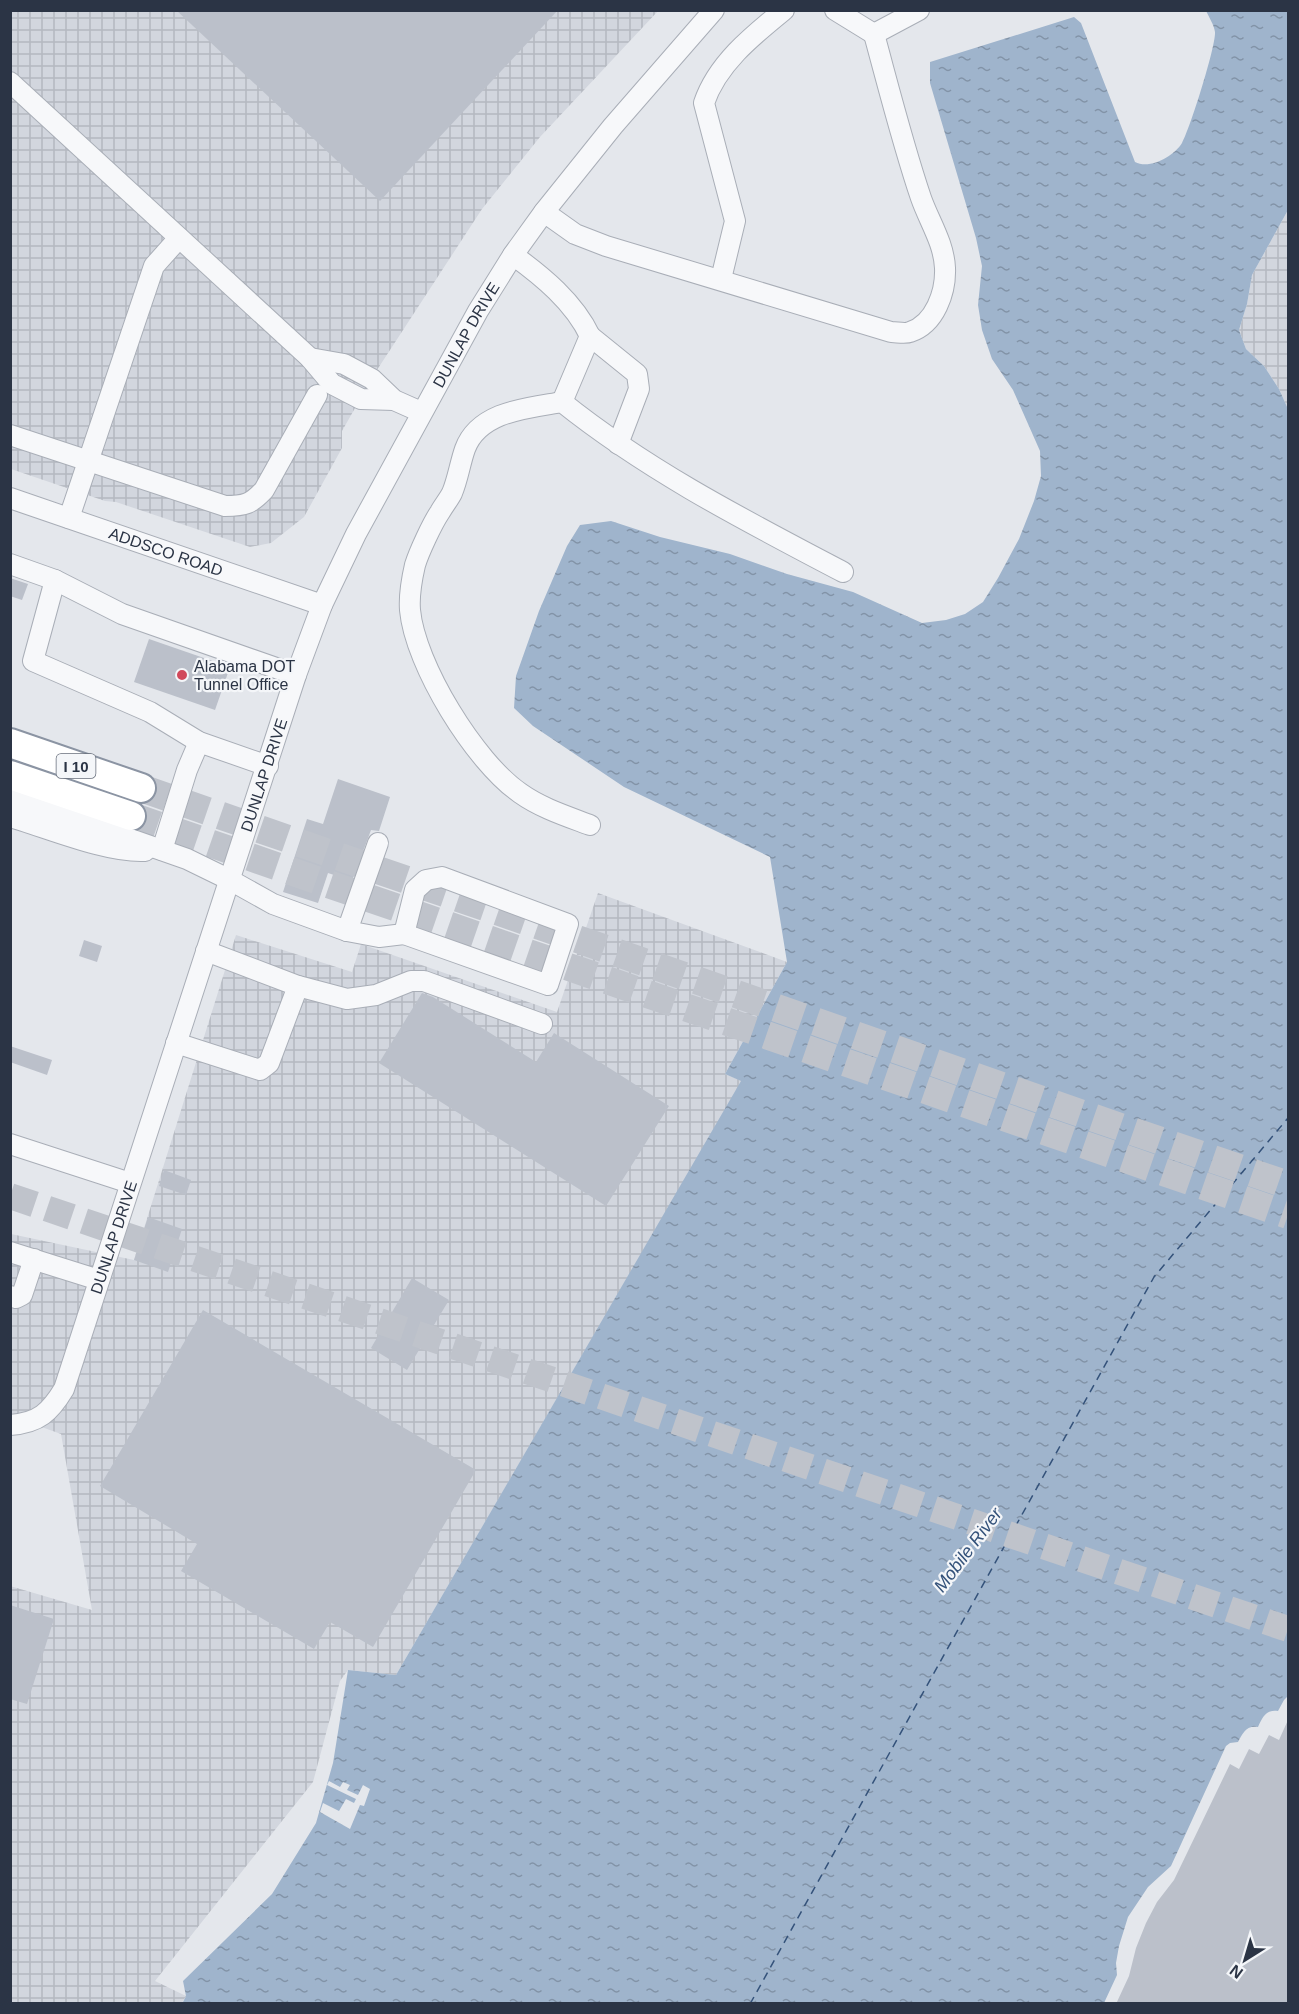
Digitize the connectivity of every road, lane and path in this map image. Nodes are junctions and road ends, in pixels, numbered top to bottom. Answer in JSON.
{"nodes":[{"id":1,"x":714,"y":10,"type":"edge"},
{"id":2,"x":784,"y":10,"type":"edge"},
{"id":3,"x":835,"y":10,"type":"edge"},
{"id":4,"x":919,"y":10,"type":"edge"},
{"id":5,"x":874,"y":34,"type":"junction"},
{"id":6,"x":10,"y":82,"type":"edge"},
{"id":7,"x":544,"y":212,"type":"junction"},
{"id":8,"x":178,"y":238,"type":"junction"},
{"id":9,"x":513,"y":255,"type":"junction"},
{"id":10,"x":721,"y":279,"type":"junction"},
{"id":11,"x":590,"y":336,"type":"junction"},
{"id":12,"x":317,"y":395,"type":"dead end"},
{"id":13,"x":562,"y":402,"type":"junction"},
{"id":14,"x":421,"y":412,"type":"junction"},
{"id":15,"x":10,"y":435,"type":"edge"},
{"id":16,"x":618,"y":444,"type":"junction"},
{"id":17,"x":88,"y":461,"type":"junction"},
{"id":18,"x":10,"y":498,"type":"edge"},
{"id":19,"x":69,"y":518,"type":"junction"},
{"id":20,"x":10,"y":564,"type":"edge"},
{"id":21,"x":843,"y":572,"type":"dead end"},
{"id":22,"x":55,"y":580,"type":"junction"},
{"id":23,"x":322,"y":605,"type":"junction"},
{"id":24,"x":296,"y":675,"type":"junction"},
{"id":25,"x":199,"y":742,"type":"junction"},
{"id":26,"x":10,"y":743,"type":"edge"},
{"id":27,"x":268,"y":766,"type":"junction"},
{"id":28,"x":10,"y":775,"type":"edge"},
{"id":29,"x":141,"y":788,"type":"tunnel mouth"},
{"id":30,"x":10,"y":797,"type":"edge"},
{"id":31,"x":131,"y":816,"type":"tunnel mouth"},
{"id":32,"x":10,"y":817,"type":"edge"},
{"id":33,"x":590,"y":825,"type":"dead end"},
{"id":34,"x":378,"y":843,"type":"dead end"},
{"id":35,"x":162,"y":850,"type":"junction"},
{"id":36,"x":230,"y":880,"type":"junction"},
{"id":37,"x":347,"y":931,"type":"junction"},
{"id":38,"x":404,"y":934,"type":"junction"},
{"id":39,"x":206,"y":951,"type":"junction"},
{"id":40,"x":298,"y":986,"type":"junction"},
{"id":41,"x":542,"y":1024,"type":"dead end"},
{"id":42,"x":176,"y":1043,"type":"junction"},
{"id":43,"x":10,"y":1144,"type":"edge"},
{"id":44,"x":130,"y":1183,"type":"junction"},
{"id":45,"x":10,"y":1252,"type":"edge"},
{"id":46,"x":34,"y":1259,"type":"junction"},
{"id":47,"x":99,"y":1280,"type":"junction"},
{"id":48,"x":10,"y":1296,"type":"edge"},
{"id":49,"x":10,"y":1425,"type":"edge"}],
"edges":[{"from":1,"to":7,"type":"street","name":"DUNLAP DRIVE"},
{"from":2,"to":10,"type":"street"},
{"from":3,"to":5,"type":"street"},
{"from":4,"to":5,"type":"street"},
{"from":5,"to":10,"type":"street"},
{"from":6,"to":8,"type":"street"},
{"from":7,"to":9,"type":"street","name":"DUNLAP DRIVE"},
{"from":7,"to":10,"type":"street"},
{"from":8,"to":14,"type":"street"},
{"from":8,"to":17,"type":"street"},
{"from":9,"to":11,"type":"street"},
{"from":9,"to":14,"type":"street","name":"DUNLAP DRIVE"},
{"from":11,"to":13,"type":"street"},
{"from":11,"to":16,"type":"street"},
{"from":12,"to":17,"type":"street"},
{"from":13,"to":16,"type":"street"},
{"from":13,"to":33,"type":"street"},
{"from":14,"to":23,"type":"street","name":"DUNLAP DRIVE"},
{"from":15,"to":17,"type":"street"},
{"from":16,"to":21,"type":"street"},
{"from":17,"to":19,"type":"street"},
{"from":18,"to":19,"type":"street","name":"ADDSCO ROAD"},
{"from":19,"to":23,"type":"street","name":"ADDSCO ROAD"},
{"from":20,"to":22,"type":"street"},
{"from":22,"to":24,"type":"street"},
{"from":22,"to":25,"type":"street"},
{"from":23,"to":24,"type":"street","name":"DUNLAP DRIVE"},
{"from":24,"to":27,"type":"street","name":"DUNLAP DRIVE"},
{"from":25,"to":27,"type":"street"},
{"from":25,"to":35,"type":"street"},
{"from":26,"to":29,"type":"highway","number":"I 10"},
{"from":27,"to":36,"type":"street","name":"DUNLAP DRIVE"},
{"from":28,"to":31,"type":"highway","number":"I 10"},
{"from":30,"to":35,"type":"street"},
{"from":32,"to":35,"type":"street"},
{"from":34,"to":37,"type":"street"},
{"from":35,"to":36,"type":"street"},
{"from":36,"to":37,"type":"street"},
{"from":36,"to":39,"type":"street","name":"DUNLAP DRIVE"},
{"from":37,"to":38,"type":"street"},
{"from":38,"to":38,"type":"street"},
{"from":39,"to":40,"type":"street"},
{"from":39,"to":42,"type":"street","name":"DUNLAP DRIVE"},
{"from":40,"to":41,"type":"street"},
{"from":40,"to":42,"type":"street"},
{"from":42,"to":44,"type":"street","name":"DUNLAP DRIVE"},
{"from":43,"to":44,"type":"street"},
{"from":44,"to":47,"type":"street","name":"DUNLAP DRIVE"},
{"from":45,"to":46,"type":"street"},
{"from":46,"to":47,"type":"street"},
{"from":46,"to":48,"type":"street"},
{"from":47,"to":49,"type":"street","name":"DUNLAP DRIVE"}]}
